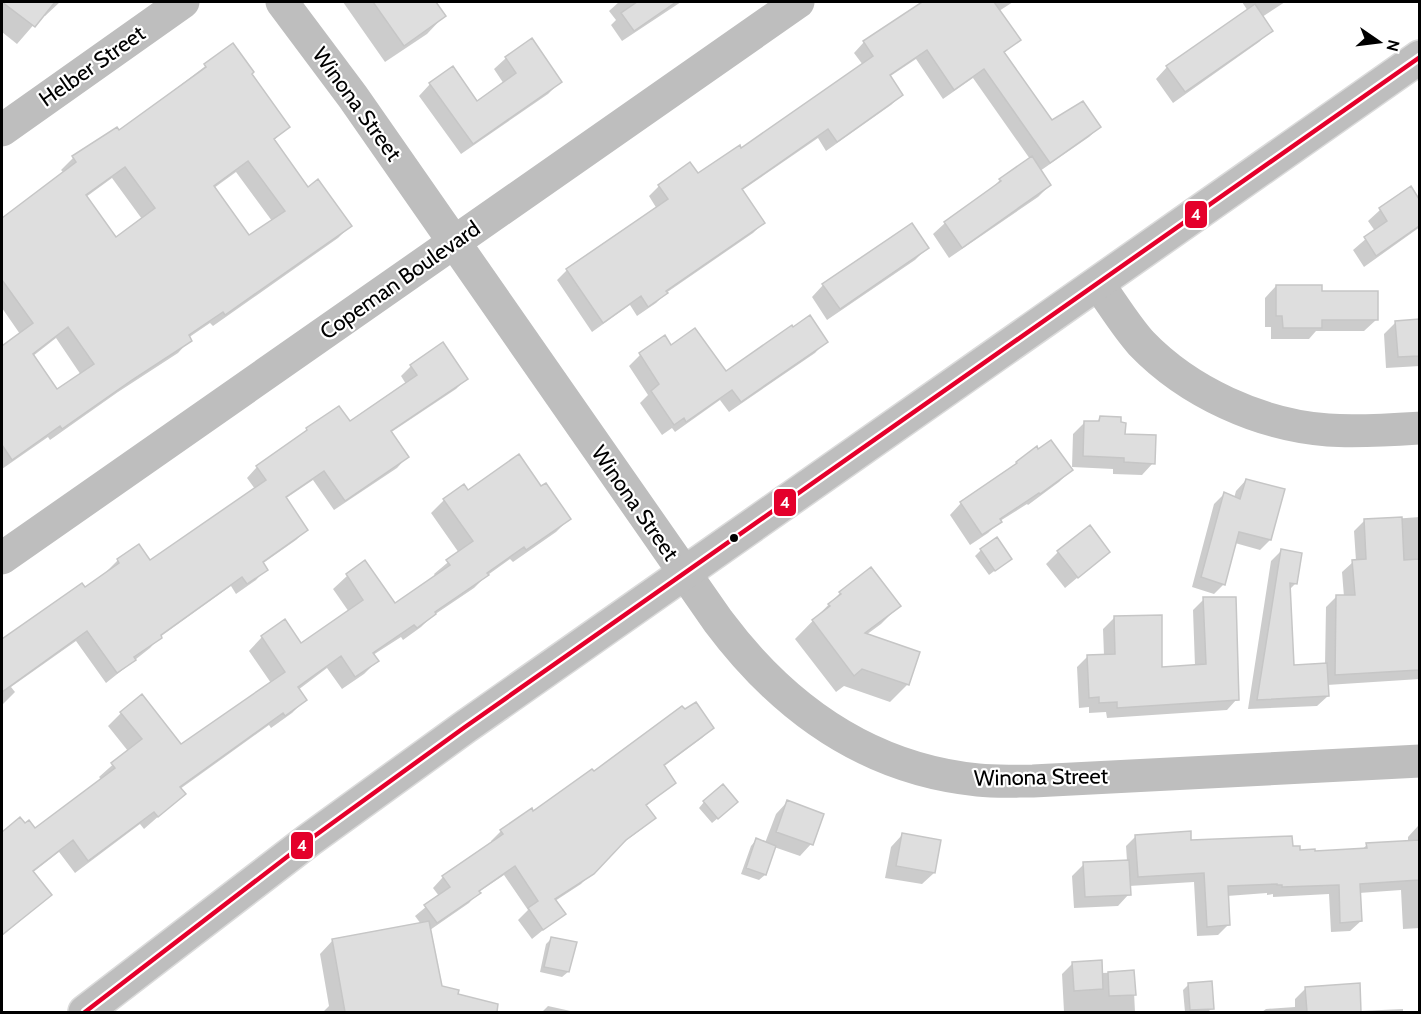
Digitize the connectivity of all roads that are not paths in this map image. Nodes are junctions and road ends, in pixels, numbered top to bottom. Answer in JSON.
{"nodes":[{"id":1,"x":183,"y":2,"type":"edge"},
{"id":2,"x":282,"y":2,"type":"edge"},
{"id":3,"x":798,"y":2,"type":"edge"},
{"id":4,"x":1419,"y":57,"type":"edge"},
{"id":5,"x":2,"y":130,"type":"edge"},
{"id":6,"x":454,"y":242,"type":"junction"},
{"id":7,"x":1098,"y":284,"type":"junction"},
{"id":8,"x":1419,"y":428,"type":"edge"},
{"id":9,"x":2,"y":558,"type":"edge"},
{"id":10,"x":684,"y":573,"type":"junction"},
{"id":11,"x":1419,"y":761,"type":"edge"},
{"id":12,"x":85,"y":1012,"type":"edge"}],
"edges":[{"from":1,"to":5,"type":"street","name":"Helber Street"},
{"from":2,"to":6,"type":"street","name":"Winona Street"},
{"from":3,"to":6,"type":"street","name":"Copeman Boulevard"},
{"from":4,"to":7,"type":"street"},
{"from":6,"to":9,"type":"street","name":"Copeman Boulevard"},
{"from":6,"to":10,"type":"street","name":"Winona Street"},
{"from":7,"to":8,"type":"street"},
{"from":7,"to":10,"type":"street"},
{"from":10,"to":11,"type":"street","name":"Winona Street"},
{"from":10,"to":12,"type":"street"}]}
